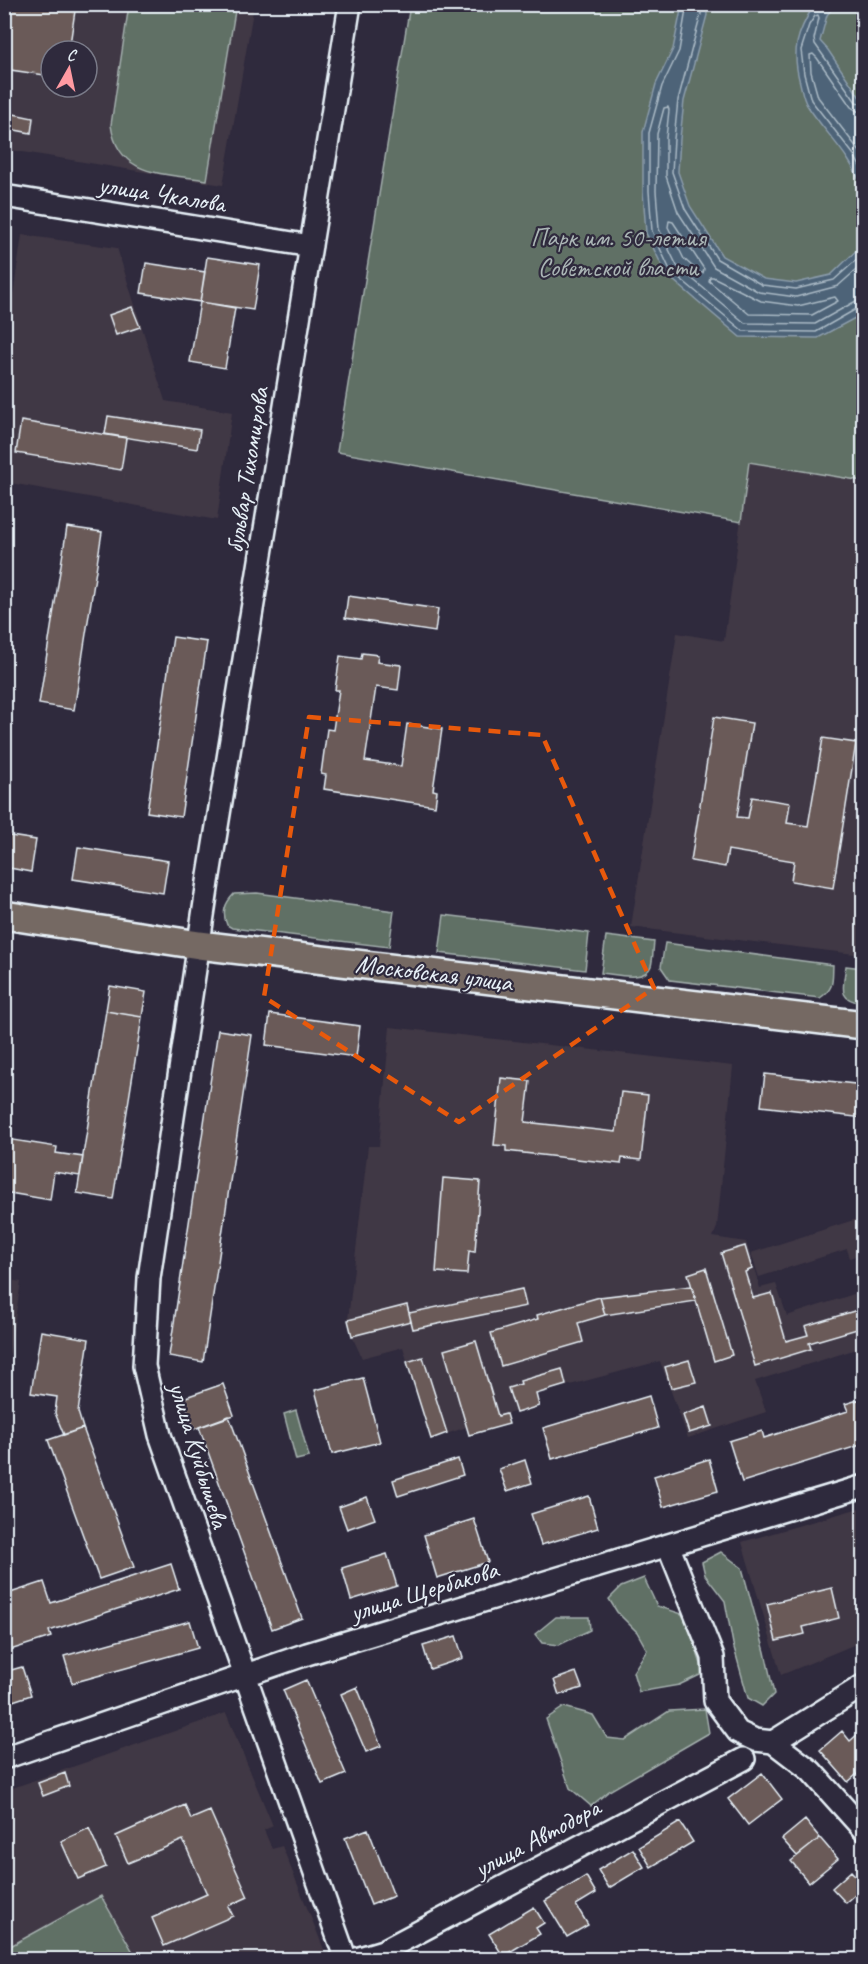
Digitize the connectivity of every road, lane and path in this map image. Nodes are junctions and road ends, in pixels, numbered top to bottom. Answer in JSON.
{"nodes":[{"id":1,"x":350,"y":4,"type":"edge"},
{"id":2,"x":4,"y":196,"type":"edge"},
{"id":3,"x":311,"y":246,"type":"junction"},
{"id":4,"x":4,"y":915,"type":"edge"},
{"id":5,"x":199,"y":945,"type":"junction"},
{"id":6,"x":864,"y":1025,"type":"edge"},
{"id":7,"x":864,"y":1486,"type":"edge"},
{"id":8,"x":668,"y":1545,"type":"junction"},
{"id":9,"x":245,"y":1677,"type":"junction"},
{"id":10,"x":864,"y":1685,"type":"edge"},
{"id":11,"x":773,"y":1742,"type":"junction"},
{"id":12,"x":4,"y":1758,"type":"edge"},
{"id":13,"x":744,"y":1759,"type":"dead end"},
{"id":14,"x":864,"y":1830,"type":"edge"},
{"id":15,"x":346,"y":1959,"type":"edge"},
{"id":16,"x":353,"y":1959,"type":"edge"}],
"edges":[{"from":1,"to":3,"type":"street","name":"бульвар Тихомирова"},
{"from":2,"to":3,"type":"street","name":"улица Чкалова"},
{"from":3,"to":5,"type":"street","name":"бульвар Тихомирова"},
{"from":4,"to":5,"type":"main road","name":"Московская улица"},
{"from":5,"to":6,"type":"main road","name":"Московская улица"},
{"from":5,"to":9,"type":"street","name":"улица Куйбышева"},
{"from":7,"to":8,"type":"street","name":"улица Щербакова"},
{"from":8,"to":9,"type":"street","name":"улица Щербакова"},
{"from":8,"to":11,"type":"street"},
{"from":9,"to":12,"type":"street","name":"улица Щербакова"},
{"from":9,"to":15,"type":"street","name":"улица Куйбышева"},
{"from":10,"to":11,"type":"street"},
{"from":11,"to":14,"type":"street"},
{"from":13,"to":16,"type":"street","name":"улица Автодора"}]}
